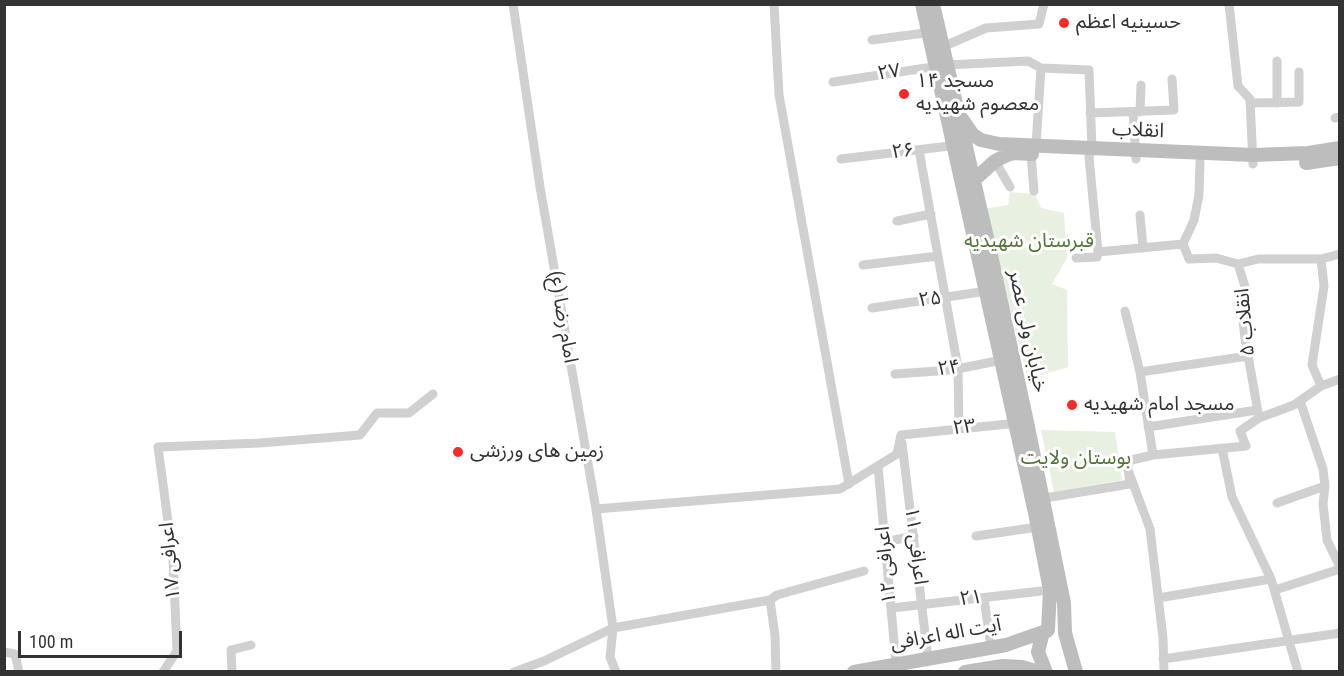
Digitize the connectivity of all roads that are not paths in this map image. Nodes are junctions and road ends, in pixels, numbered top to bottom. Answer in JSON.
{"nodes":[{"id":1,"x":513,"y":4,"type":"edge"},
{"id":2,"x":774,"y":4,"type":"edge"},
{"id":3,"x":921,"y":4,"type":"edge"},
{"id":4,"x":933,"y":4,"type":"edge"},
{"id":5,"x":1044,"y":4,"type":"edge"},
{"id":6,"x":1229,"y":4,"type":"edge"},
{"id":7,"x":933,"y":32,"type":"junction"},
{"id":8,"x":872,"y":40,"type":"dead end"},
{"id":9,"x":937,"y":49,"type":"junction"},
{"id":10,"x":1276,"y":61,"type":"dead end"},
{"id":11,"x":941,"y":65,"type":"junction"},
{"id":12,"x":1041,"y":68,"type":"junction"},
{"id":13,"x":1299,"y":72,"type":"dead end"},
{"id":14,"x":1172,"y":80,"type":"dead end"},
{"id":15,"x":833,"y":82,"type":"dead end"},
{"id":16,"x":1141,"y":86,"type":"dead end"},
{"id":17,"x":1276,"y":103,"type":"junction"},
{"id":18,"x":1251,"y":104,"type":"junction"},
{"id":19,"x":1137,"y":112,"type":"junction"},
{"id":20,"x":1090,"y":113,"type":"junction"},
{"id":21,"x":952,"y":114,"type":"junction"},
{"id":22,"x":959,"y":145,"type":"junction"},
{"id":23,"x":1340,"y":148,"type":"edge"},
{"id":24,"x":919,"y":150,"type":"junction"},
{"id":25,"x":1034,"y":150,"type":"junction"},
{"id":26,"x":1091,"y":153,"type":"junction"},
{"id":27,"x":1136,"y":155,"type":"junction"},
{"id":28,"x":1340,"y":158,"type":"edge"},
{"id":29,"x":841,"y":159,"type":"dead end"},
{"id":30,"x":1253,"y":160,"type":"junction"},
{"id":31,"x":995,"y":161,"type":"junction"},
{"id":32,"x":1200,"y":162,"type":"junction"},
{"id":33,"x":968,"y":182,"type":"junction"},
{"id":34,"x":1010,"y":188,"type":"dead end"},
{"id":35,"x":1034,"y":191,"type":"dead end"},
{"id":36,"x":931,"y":214,"type":"junction"},
{"id":37,"x":1140,"y":215,"type":"dead end"},
{"id":38,"x":897,"y":221,"type":"dead end"},
{"id":39,"x":1184,"y":244,"type":"junction"},
{"id":40,"x":1143,"y":249,"type":"junction"},
{"id":41,"x":1098,"y":252,"type":"junction"},
{"id":42,"x":1340,"y":254,"type":"edge"},
{"id":43,"x":938,"y":256,"type":"junction"},
{"id":44,"x":1076,"y":258,"type":"dead end"},
{"id":45,"x":1321,"y":259,"type":"junction"},
{"id":46,"x":1238,"y":264,"type":"junction"},
{"id":47,"x":863,"y":265,"type":"dead end"},
{"id":48,"x":987,"y":291,"type":"junction"},
{"id":49,"x":945,"y":297,"type":"junction"},
{"id":50,"x":872,"y":308,"type":"dead end"},
{"id":51,"x":1125,"y":311,"type":"dead end"},
{"id":52,"x":1248,"y":356,"type":"junction"},
{"id":53,"x":1002,"y":360,"type":"junction"},
{"id":54,"x":958,"y":368,"type":"junction"},
{"id":55,"x":1140,"y":372,"type":"junction"},
{"id":56,"x":894,"y":374,"type":"dead end"},
{"id":57,"x":1340,"y":379,"type":"edge"},
{"id":58,"x":1321,"y":386,"type":"junction"},
{"id":59,"x":433,"y":394,"type":"dead end"},
{"id":60,"x":1300,"y":401,"type":"junction"},
{"id":61,"x":1258,"y":414,"type":"junction"},
{"id":62,"x":1021,"y":423,"type":"junction"},
{"id":63,"x":1148,"y":427,"type":"junction"},
{"id":64,"x":959,"y":429,"type":"junction"},
{"id":65,"x":901,"y":435,"type":"junction"},
{"id":66,"x":1222,"y":448,"type":"junction"},
{"id":67,"x":1153,"y":455,"type":"junction"},
{"id":68,"x":878,"y":466,"type":"junction"},
{"id":69,"x":1128,"y":470,"type":"junction"},
{"id":70,"x":849,"y":484,"type":"junction"},
{"id":71,"x":1325,"y":486,"type":"junction"},
{"id":72,"x":1038,"y":499,"type":"junction"},
{"id":73,"x":1277,"y":503,"type":"dead end"},
{"id":74,"x":596,"y":509,"type":"junction"},
{"id":75,"x":1038,"y":527,"type":"junction"},
{"id":76,"x":914,"y":536,"type":"junction"},
{"id":77,"x":976,"y":536,"type":"dead end"},
{"id":78,"x":885,"y":542,"type":"junction"},
{"id":79,"x":1339,"y":567,"type":"edge"},
{"id":80,"x":864,"y":571,"type":"dead end"},
{"id":81,"x":1271,"y":579,"type":"junction"},
{"id":82,"x":1050,"y":590,"type":"junction"},
{"id":83,"x":1275,"y":590,"type":"junction"},
{"id":84,"x":984,"y":598,"type":"junction"},
{"id":85,"x":1158,"y":598,"type":"junction"},
{"id":86,"x":770,"y":600,"type":"junction"},
{"id":87,"x":922,"y":605,"type":"junction"},
{"id":88,"x":892,"y":608,"type":"junction"},
{"id":89,"x":613,"y":628,"type":"junction"},
{"id":90,"x":1046,"y":631,"type":"junction"},
{"id":91,"x":1065,"y":633,"type":"junction"},
{"id":92,"x":1340,"y":633,"type":"edge"},
{"id":93,"x":1289,"y":639,"type":"junction"},
{"id":94,"x":252,"y":645,"type":"dead end"},
{"id":95,"x":1006,"y":645,"type":"junction"},
{"id":96,"x":991,"y":647,"type":"junction"},
{"id":97,"x":4,"y":652,"type":"edge"},
{"id":98,"x":928,"y":658,"type":"junction"},
{"id":99,"x":1163,"y":659,"type":"junction"},
{"id":100,"x":896,"y":663,"type":"junction"},
{"id":101,"x":1012,"y":666,"type":"junction"},
{"id":102,"x":19,"y":672,"type":"edge"},
{"id":103,"x":164,"y":672,"type":"edge"},
{"id":104,"x":232,"y":672,"type":"edge"},
{"id":105,"x":514,"y":672,"type":"edge"},
{"id":106,"x":616,"y":672,"type":"edge"},
{"id":107,"x":776,"y":672,"type":"edge"},
{"id":108,"x":855,"y":672,"type":"edge"},
{"id":109,"x":964,"y":672,"type":"edge"},
{"id":110,"x":1039,"y":672,"type":"edge"},
{"id":111,"x":1046,"y":672,"type":"edge"},
{"id":112,"x":1076,"y":672,"type":"edge"},
{"id":113,"x":1164,"y":672,"type":"edge"},
{"id":114,"x":1298,"y":672,"type":"edge"}],
"edges":[{"from":1,"to":74,"type":"street","name":"امام رضا (ع)"},
{"from":2,"to":70,"type":"street"},
{"from":3,"to":7,"type":"main road","name":"خیابان ولی عصر"},
{"from":4,"to":7,"type":"main road","name":"خیابان ولی عصر"},
{"from":5,"to":9,"type":"street"},
{"from":6,"to":18,"type":"street"},
{"from":7,"to":8,"type":"street"},
{"from":7,"to":9,"type":"main road","name":"خیابان ولی عصر"},
{"from":9,"to":11,"type":"main road","name":"خیابان ولی عصر"},
{"from":10,"to":17,"type":"street"},
{"from":11,"to":12,"type":"street","name":"۲۷"},
{"from":11,"to":15,"type":"street","name":"۲۷"},
{"from":11,"to":21,"type":"main road","name":"خیابان ولی عصر"},
{"from":12,"to":20,"type":"street","name":"۲۷"},
{"from":12,"to":25,"type":"street"},
{"from":13,"to":17,"type":"street"},
{"from":14,"to":19,"type":"street"},
{"from":16,"to":19,"type":"street"},
{"from":17,"to":18,"type":"street"},
{"from":18,"to":30,"type":"street"},
{"from":19,"to":20,"type":"street"},
{"from":19,"to":27,"type":"street"},
{"from":20,"to":26,"type":"street"},
{"from":21,"to":22,"type":"main road","name":"خیابان ولی عصر"},
{"from":21,"to":25,"type":"main road","name":"انقلاب"},
{"from":22,"to":24,"type":"street","name":"۲۶"},
{"from":22,"to":33,"type":"main road","name":"خیابان ولی عصر"},
{"from":23,"to":30,"type":"main road","name":"انقلاب"},
{"from":24,"to":29,"type":"street","name":"۲۶"},
{"from":24,"to":36,"type":"street"},
{"from":25,"to":26,"type":"main road","name":"انقلاب"},
{"from":25,"to":31,"type":"main road","name":"انقلاب"},
{"from":25,"to":35,"type":"street"},
{"from":26,"to":27,"type":"main road","name":"انقلاب"},
{"from":26,"to":41,"type":"street"},
{"from":27,"to":30,"type":"main road","name":"انقلاب"},
{"from":27,"to":32,"type":"main road","name":"انقلاب"},
{"from":28,"to":30,"type":"main road","name":"انقلاب"},
{"from":30,"to":32,"type":"main road","name":"انقلاب"},
{"from":31,"to":33,"type":"main road","name":"انقلاب"},
{"from":31,"to":34,"type":"street"},
{"from":32,"to":39,"type":"street"},
{"from":33,"to":48,"type":"main road","name":"خیابان ولی عصر"},
{"from":33,"to":62,"type":"main road","name":"خیابان ولی عصر"},
{"from":36,"to":38,"type":"street"},
{"from":36,"to":43,"type":"street"},
{"from":37,"to":40,"type":"street"},
{"from":39,"to":40,"type":"street"},
{"from":39,"to":46,"type":"street","name":"انقلاب ۵"},
{"from":40,"to":41,"type":"street"},
{"from":41,"to":44,"type":"street"},
{"from":42,"to":45,"type":"street"},
{"from":43,"to":47,"type":"street"},
{"from":43,"to":49,"type":"street"},
{"from":45,"to":46,"type":"street"},
{"from":45,"to":58,"type":"street"},
{"from":46,"to":52,"type":"street","name":"انقلاب ۵"},
{"from":48,"to":49,"type":"street","name":"۲۵"},
{"from":48,"to":53,"type":"main road","name":"خیابان ولی عصر"},
{"from":49,"to":50,"type":"street","name":"۲۵"},
{"from":49,"to":54,"type":"street"},
{"from":51,"to":55,"type":"street"},
{"from":52,"to":55,"type":"street"},
{"from":52,"to":61,"type":"street","name":"انقلاب ۵"},
{"from":53,"to":54,"type":"street","name":"۲۴"},
{"from":53,"to":62,"type":"main road","name":"خیابان ولی عصر"},
{"from":54,"to":56,"type":"street","name":"۲۴"},
{"from":54,"to":64,"type":"street"},
{"from":55,"to":63,"type":"street"},
{"from":57,"to":58,"type":"street"},
{"from":58,"to":60,"type":"street"},
{"from":59,"to":103,"type":"street","name":"اعرافی ۱۷"},
{"from":60,"to":61,"type":"street"},
{"from":60,"to":71,"type":"street"},
{"from":61,"to":63,"type":"street"},
{"from":61,"to":66,"type":"street"},
{"from":62,"to":64,"type":"street","name":"۲۳"},
{"from":62,"to":72,"type":"main road","name":"خیابان ولی عصر"},
{"from":63,"to":67,"type":"street"},
{"from":64,"to":65,"type":"street","name":"۲۳"},
{"from":65,"to":68,"type":"street"},
{"from":65,"to":76,"type":"street","name":"اعرافی ۱۱"},
{"from":66,"to":67,"type":"street"},
{"from":66,"to":81,"type":"street"},
{"from":67,"to":69,"type":"street"},
{"from":68,"to":70,"type":"street"},
{"from":68,"to":78,"type":"street","name":"اعرافی ۱۲"},
{"from":69,"to":72,"type":"street"},
{"from":69,"to":85,"type":"street"},
{"from":70,"to":74,"type":"street"},
{"from":71,"to":73,"type":"street"},
{"from":71,"to":79,"type":"street"},
{"from":72,"to":75,"type":"main road","name":"خیابان ولی عصر"},
{"from":72,"to":91,"type":"main road","name":"خیابان ولی عصر"},
{"from":74,"to":89,"type":"street","name":"امام رضا (ع)"},
{"from":75,"to":77,"type":"street"},
{"from":75,"to":82,"type":"main road","name":"خیابان ولی عصر"},
{"from":76,"to":78,"type":"street"},
{"from":76,"to":87,"type":"street","name":"اعرافی ۱۱"},
{"from":78,"to":88,"type":"street","name":"اعرافی ۱۲"},
{"from":79,"to":83,"type":"street"},
{"from":80,"to":86,"type":"street"},
{"from":81,"to":83,"type":"street"},
{"from":81,"to":85,"type":"street"},
{"from":82,"to":84,"type":"street","name":"۲۱"},
{"from":82,"to":90,"type":"main road","name":"خیابان ولی عصر"},
{"from":83,"to":93,"type":"street"},
{"from":84,"to":87,"type":"street","name":"۲۱"},
{"from":84,"to":96,"type":"street"},
{"from":85,"to":99,"type":"street"},
{"from":86,"to":89,"type":"street"},
{"from":86,"to":107,"type":"street"},
{"from":87,"to":88,"type":"street","name":"۲۱"},
{"from":87,"to":98,"type":"street","name":"اعرافی ۱۱"},
{"from":88,"to":100,"type":"street","name":"اعرافی ۱۲"},
{"from":89,"to":105,"type":"street"},
{"from":89,"to":106,"type":"street","name":"امام رضا (ع)"},
{"from":90,"to":91,"type":"main road"},
{"from":90,"to":95,"type":"main road","name":"آیت اله اعرافی"},
{"from":90,"to":111,"type":"main road","name":"خیابان ولی عصر"},
{"from":91,"to":112,"type":"main road","name":"خیابان ولی عصر"},
{"from":92,"to":93,"type":"street"},
{"from":93,"to":99,"type":"street"},
{"from":93,"to":114,"type":"street"},
{"from":94,"to":104,"type":"street"},
{"from":95,"to":96,"type":"main road","name":"آیت اله اعرافی"},
{"from":95,"to":101,"type":"main road"},
{"from":96,"to":98,"type":"main road","name":"آیت اله اعرافی"},
{"from":97,"to":102,"type":"street"},
{"from":98,"to":100,"type":"main road","name":"آیت اله اعرافی"},
{"from":99,"to":113,"type":"street"},
{"from":100,"to":108,"type":"main road","name":"آیت اله اعرافی"},
{"from":101,"to":109,"type":"main road","name":"آیت اله اعرافی"},
{"from":101,"to":110,"type":"main road","name":"آیت اله اعرافی"}]}
